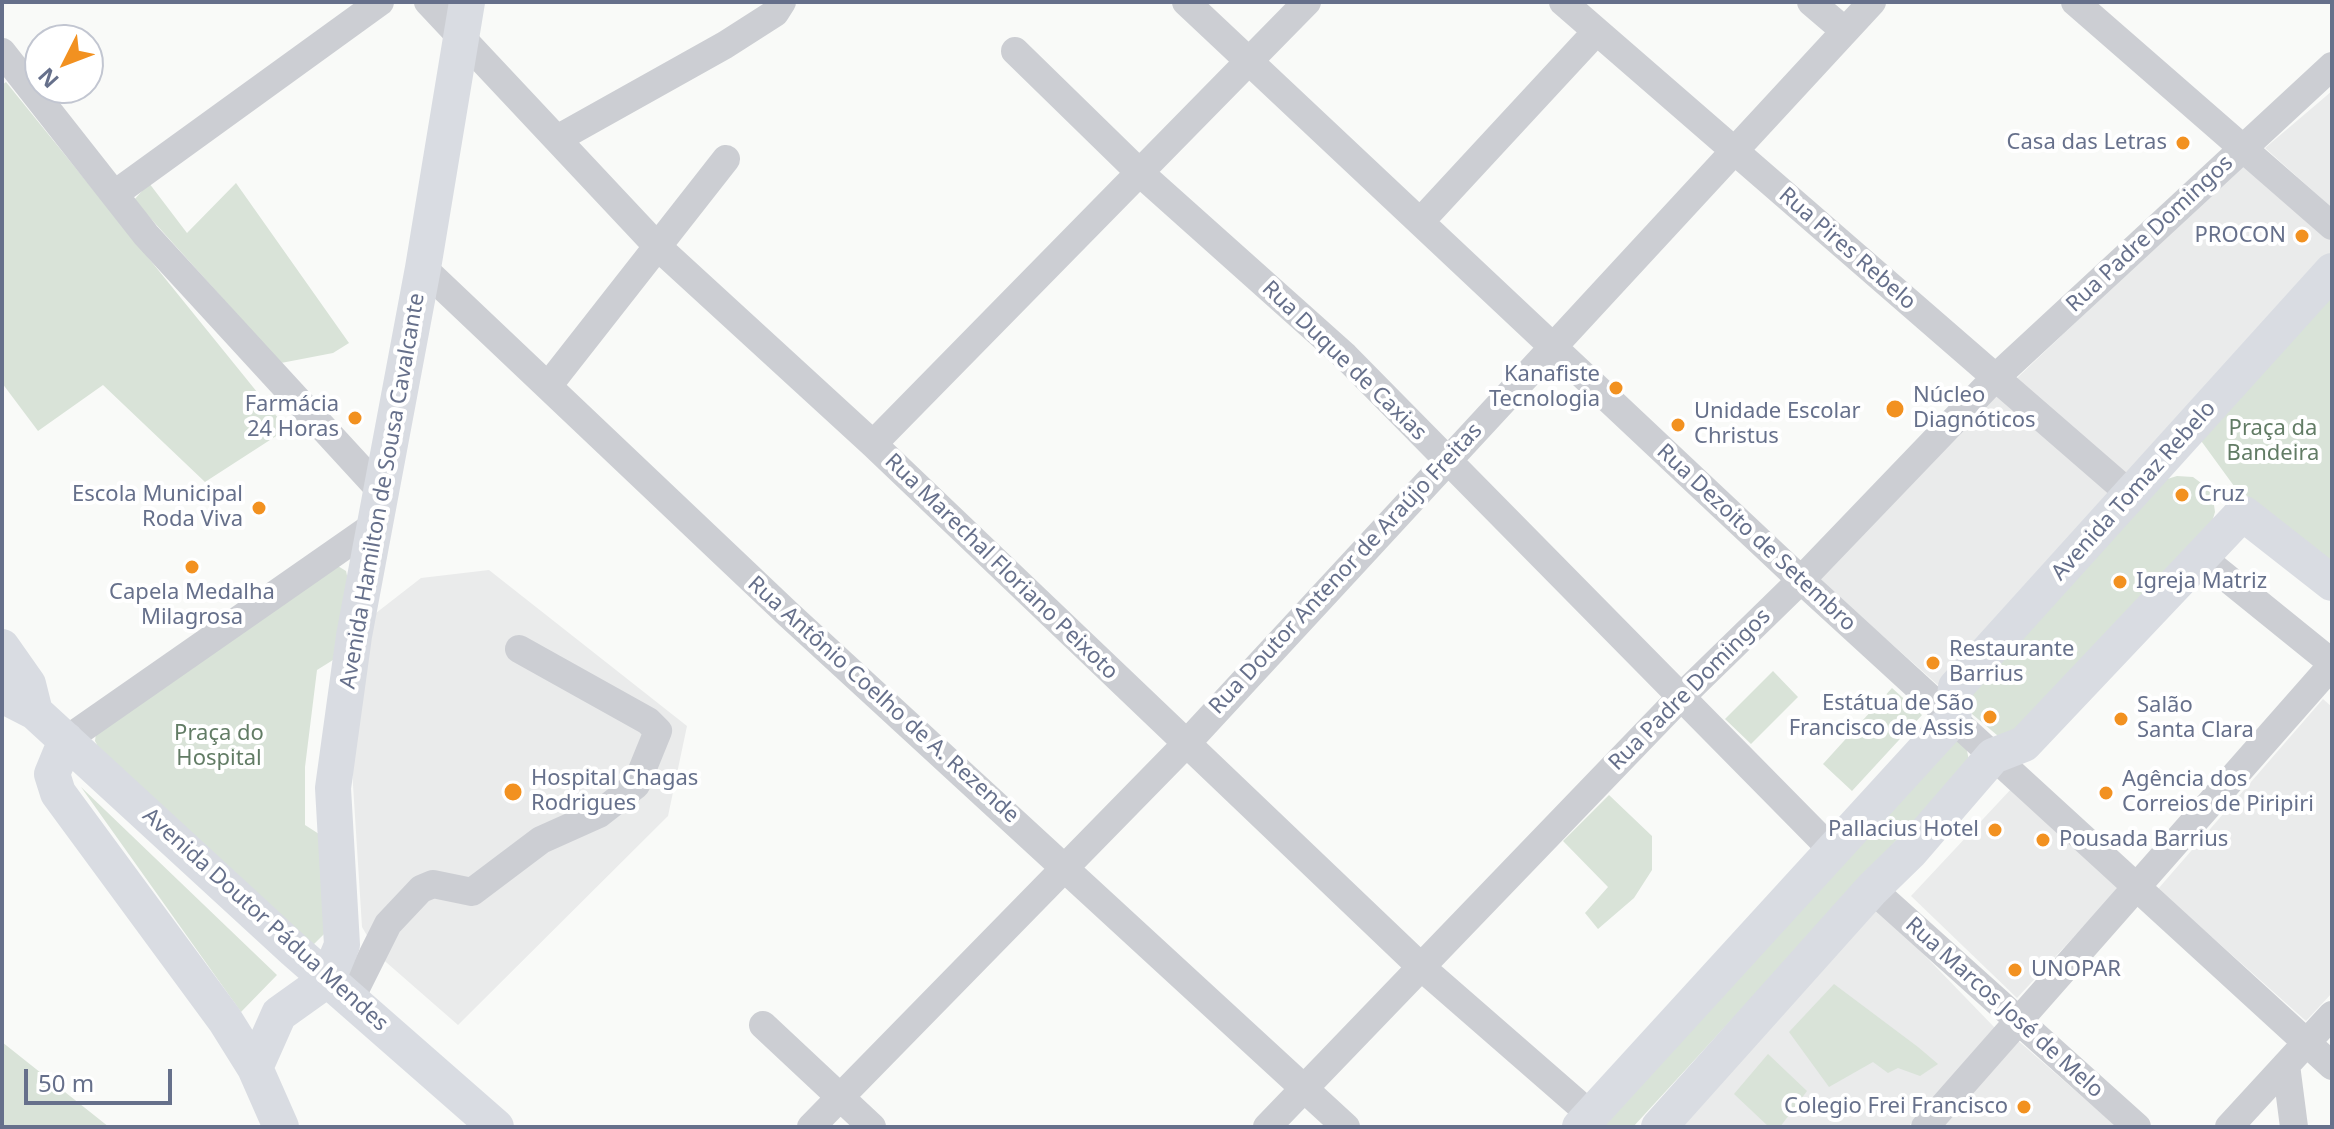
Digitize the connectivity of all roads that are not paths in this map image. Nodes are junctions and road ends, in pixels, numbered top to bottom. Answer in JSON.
{"nodes":[{"id":1,"x":380,"y":2,"type":"edge"},
{"id":2,"x":428,"y":2,"type":"edge"},
{"id":3,"x":782,"y":2,"type":"edge"},
{"id":4,"x":1186,"y":2,"type":"edge"},
{"id":5,"x":1307,"y":2,"type":"edge"},
{"id":6,"x":1563,"y":2,"type":"edge"},
{"id":7,"x":1811,"y":2,"type":"edge"},
{"id":8,"x":1872,"y":2,"type":"edge"},
{"id":9,"x":2075,"y":2,"type":"edge"},
{"id":10,"x":465,"y":19,"type":"edge"},
{"id":11,"x":1845,"y":31,"type":"junction"},
{"id":12,"x":1596,"y":32,"type":"junction"},
{"id":13,"x":1015,"y":51,"type":"dead end"},
{"id":14,"x":2,"y":52,"type":"edge"},
{"id":15,"x":1247,"y":62,"type":"junction"},
{"id":16,"x":2332,"y":66,"type":"edge"},
{"id":17,"x":557,"y":139,"type":"junction"},
{"id":18,"x":2242,"y":148,"type":"junction"},
{"id":19,"x":1735,"y":151,"type":"junction"},
{"id":20,"x":726,"y":159,"type":"dead end"},
{"id":21,"x":1139,"y":172,"type":"junction"},
{"id":22,"x":116,"y":193,"type":"junction"},
{"id":23,"x":1420,"y":222,"type":"junction"},
{"id":24,"x":2332,"y":226,"type":"edge"},
{"id":25,"x":658,"y":247,"type":"junction"},
{"id":26,"x":423,"y":268,"type":"junction"},
{"id":27,"x":2332,"y":271,"type":"edge"},
{"id":28,"x":1551,"y":348,"type":"junction"},
{"id":29,"x":1994,"y":379,"type":"junction"},
{"id":30,"x":548,"y":386,"type":"junction"},
{"id":31,"x":873,"y":444,"type":"junction"},
{"id":32,"x":1445,"y":460,"type":"junction"},
{"id":33,"x":2131,"y":495,"type":"junction"},
{"id":34,"x":379,"y":508,"type":"junction"},
{"id":35,"x":2201,"y":557,"type":"junction"},
{"id":36,"x":1801,"y":580,"type":"junction"},
{"id":37,"x":2332,"y":583,"type":"edge"},
{"id":38,"x":2,"y":647,"type":"edge"},
{"id":39,"x":519,"y":649,"type":"dead end"},
{"id":40,"x":2329,"y":676,"type":"edge"},
{"id":41,"x":1681,"y":697,"type":"junction"},
{"id":42,"x":18,"y":698,"type":"edge"},
{"id":43,"x":1953,"y":719,"type":"junction"},
{"id":44,"x":66,"y":740,"type":"junction"},
{"id":45,"x":1186,"y":744,"type":"junction"},
{"id":46,"x":1993,"y":756,"type":"junction"},
{"id":47,"x":1833,"y":851,"type":"junction"},
{"id":48,"x":1064,"y":867,"type":"junction"},
{"id":49,"x":2135,"y":886,"type":"junction"},
{"id":50,"x":1872,"y":889,"type":"junction"},
{"id":51,"x":1420,"y":966,"type":"junction"},
{"id":52,"x":340,"y":988,"type":"junction"},
{"id":53,"x":279,"y":1014,"type":"junction"},
{"id":54,"x":2332,"y":1015,"type":"edge"},
{"id":55,"x":225,"y":1020,"type":"junction"},
{"id":56,"x":2020,"y":1022,"type":"junction"},
{"id":57,"x":763,"y":1025,"type":"dead end"},
{"id":58,"x":2306,"y":1044,"type":"junction"},
{"id":59,"x":2286,"y":1065,"type":"junction"},
{"id":60,"x":2332,"y":1066,"type":"edge"},
{"id":61,"x":255,"y":1068,"type":"junction"},
{"id":62,"x":1302,"y":1089,"type":"junction"},
{"id":63,"x":840,"y":1097,"type":"junction"},
{"id":64,"x":1586,"y":1121,"type":"edge"},
{"id":65,"x":281,"y":1127,"type":"edge"},
{"id":66,"x":496,"y":1127,"type":"edge"},
{"id":67,"x":811,"y":1127,"type":"edge"},
{"id":68,"x":872,"y":1127,"type":"edge"},
{"id":69,"x":1267,"y":1127,"type":"edge"},
{"id":70,"x":1346,"y":1127,"type":"edge"},
{"id":71,"x":1659,"y":1127,"type":"edge"},
{"id":72,"x":1925,"y":1127,"type":"edge"},
{"id":73,"x":2137,"y":1127,"type":"edge"},
{"id":74,"x":2229,"y":1127,"type":"edge"},
{"id":75,"x":2294,"y":1127,"type":"edge"}],
"edges":[{"from":1,"to":22,"type":"street"},
{"from":2,"to":10,"type":"street","name":"Rua Marechal Floriano Peixoto"},
{"from":3,"to":17,"type":"street"},
{"from":4,"to":15,"type":"street","name":"Rua Dezoito de Setembro"},
{"from":5,"to":15,"type":"street"},
{"from":6,"to":12,"type":"street","name":"Rua Pires Rebelo"},
{"from":7,"to":11,"type":"street"},
{"from":8,"to":11,"type":"street","name":"Rua Doutor Antenor de Araújo Freitas"},
{"from":9,"to":18,"type":"street"},
{"from":10,"to":17,"type":"street","name":"Rua Marechal Floriano Peixoto"},
{"from":10,"to":26,"type":"main road","name":"Avenida Hamilton de Sousa Cavalcante"},
{"from":11,"to":19,"type":"street","name":"Rua Doutor Antenor de Araújo Freitas"},
{"from":12,"to":19,"type":"street","name":"Rua Pires Rebelo"},
{"from":12,"to":23,"type":"street"},
{"from":13,"to":21,"type":"street","name":"Rua Duque de Caxias"},
{"from":14,"to":22,"type":"street"},
{"from":15,"to":21,"type":"street"},
{"from":15,"to":23,"type":"street","name":"Rua Dezoito de Setembro"},
{"from":16,"to":18,"type":"street","name":"Rua Padre Domingos"},
{"from":17,"to":25,"type":"street","name":"Rua Marechal Floriano Peixoto"},
{"from":18,"to":24,"type":"street"},
{"from":18,"to":29,"type":"street","name":"Rua Padre Domingos"},
{"from":19,"to":28,"type":"street","name":"Rua Doutor Antenor de Araújo Freitas"},
{"from":19,"to":29,"type":"street","name":"Rua Pires Rebelo"},
{"from":20,"to":25,"type":"street"},
{"from":21,"to":31,"type":"street"},
{"from":21,"to":32,"type":"street","name":"Rua Duque de Caxias"},
{"from":22,"to":34,"type":"street"},
{"from":23,"to":28,"type":"street","name":"Rua Dezoito de Setembro"},
{"from":25,"to":30,"type":"street"},
{"from":25,"to":31,"type":"street","name":"Rua Marechal Floriano Peixoto"},
{"from":26,"to":30,"type":"street","name":"Rua Antônio Coelho de A. Rezende"},
{"from":26,"to":34,"type":"main road","name":"Avenida Hamilton de Sousa Cavalcante"},
{"from":27,"to":33,"type":"main road","name":"Avenida Tomaz Rebelo"},
{"from":28,"to":32,"type":"street","name":"Rua Doutor Antenor de Araújo Freitas"},
{"from":28,"to":36,"type":"street","name":"Rua Dezoito de Setembro"},
{"from":29,"to":33,"type":"street","name":"Rua Pires Rebelo"},
{"from":29,"to":36,"type":"street","name":"Rua Padre Domingos"},
{"from":30,"to":48,"type":"street","name":"Rua Antônio Coelho de A. Rezende"},
{"from":31,"to":45,"type":"street","name":"Rua Marechal Floriano Peixoto"},
{"from":32,"to":41,"type":"street","name":"Rua Duque de Caxias"},
{"from":32,"to":45,"type":"street","name":"Rua Doutor Antenor de Araújo Freitas"},
{"from":33,"to":43,"type":"main road","name":"Avenida Tomaz Rebelo"},
{"from":34,"to":44,"type":"street"},
{"from":34,"to":52,"type":"main road","name":"Avenida Hamilton de Sousa Cavalcante"},
{"from":35,"to":37,"type":"main road"},
{"from":35,"to":40,"type":"street"},
{"from":35,"to":46,"type":"main road"},
{"from":36,"to":41,"type":"street","name":"Rua Padre Domingos"},
{"from":36,"to":43,"type":"street","name":"Rua Dezoito de Setembro"},
{"from":38,"to":42,"type":"main road","name":"Avenida Doutor Pádua Mendes"},
{"from":39,"to":52,"type":"street"},
{"from":40,"to":49,"type":"street"},
{"from":41,"to":47,"type":"street","name":"Rua Duque de Caxias"},
{"from":41,"to":51,"type":"street","name":"Rua Padre Domingos"},
{"from":42,"to":44,"type":"main road","name":"Avenida Doutor Pádua Mendes"},
{"from":43,"to":46,"type":"street","name":"Rua Dezoito de Setembro"},
{"from":43,"to":47,"type":"main road"},
{"from":44,"to":52,"type":"main road","name":"Avenida Doutor Pádua Mendes"},
{"from":44,"to":55,"type":"main road"},
{"from":45,"to":48,"type":"street","name":"Rua Doutor Antenor de Araújo Freitas"},
{"from":45,"to":51,"type":"street","name":"Rua Marechal Floriano Peixoto"},
{"from":46,"to":49,"type":"street","name":"Rua Dezoito de Setembro"},
{"from":46,"to":50,"type":"main road"},
{"from":47,"to":64,"type":"main road"},
{"from":48,"to":62,"type":"street","name":"Rua Antônio Coelho de A. Rezende"},
{"from":48,"to":63,"type":"street","name":"Rua Doutor Antenor de Araújo Freitas"},
{"from":49,"to":56,"type":"street"},
{"from":49,"to":58,"type":"street","name":"Rua Dezoito de Setembro"},
{"from":50,"to":56,"type":"street","name":"Rua Marcos José de Melo"},
{"from":50,"to":71,"type":"main road"},
{"from":51,"to":62,"type":"street","name":"Rua Padre Domingos"},
{"from":51,"to":64,"type":"street","name":"Rua Marechal Floriano Peixoto"},
{"from":52,"to":53,"type":"main road"},
{"from":52,"to":66,"type":"main road","name":"Avenida Doutor Pádua Mendes"},
{"from":53,"to":55,"type":"main road"},
{"from":53,"to":61,"type":"main road"},
{"from":54,"to":58,"type":"street"},
{"from":55,"to":61,"type":"main road"},
{"from":56,"to":72,"type":"street"},
{"from":56,"to":73,"type":"street","name":"Rua Marcos José de Melo"},
{"from":57,"to":63,"type":"street"},
{"from":58,"to":59,"type":"street"},
{"from":58,"to":60,"type":"street","name":"Rua Dezoito de Setembro"},
{"from":59,"to":74,"type":"street"},
{"from":59,"to":75,"type":"street"},
{"from":61,"to":65,"type":"main road"},
{"from":62,"to":69,"type":"street","name":"Rua Padre Domingos"},
{"from":62,"to":70,"type":"street","name":"Rua Antônio Coelho de A. Rezende"},
{"from":63,"to":67,"type":"street","name":"Rua Doutor Antenor de Araújo Freitas"},
{"from":63,"to":68,"type":"street"}]}
